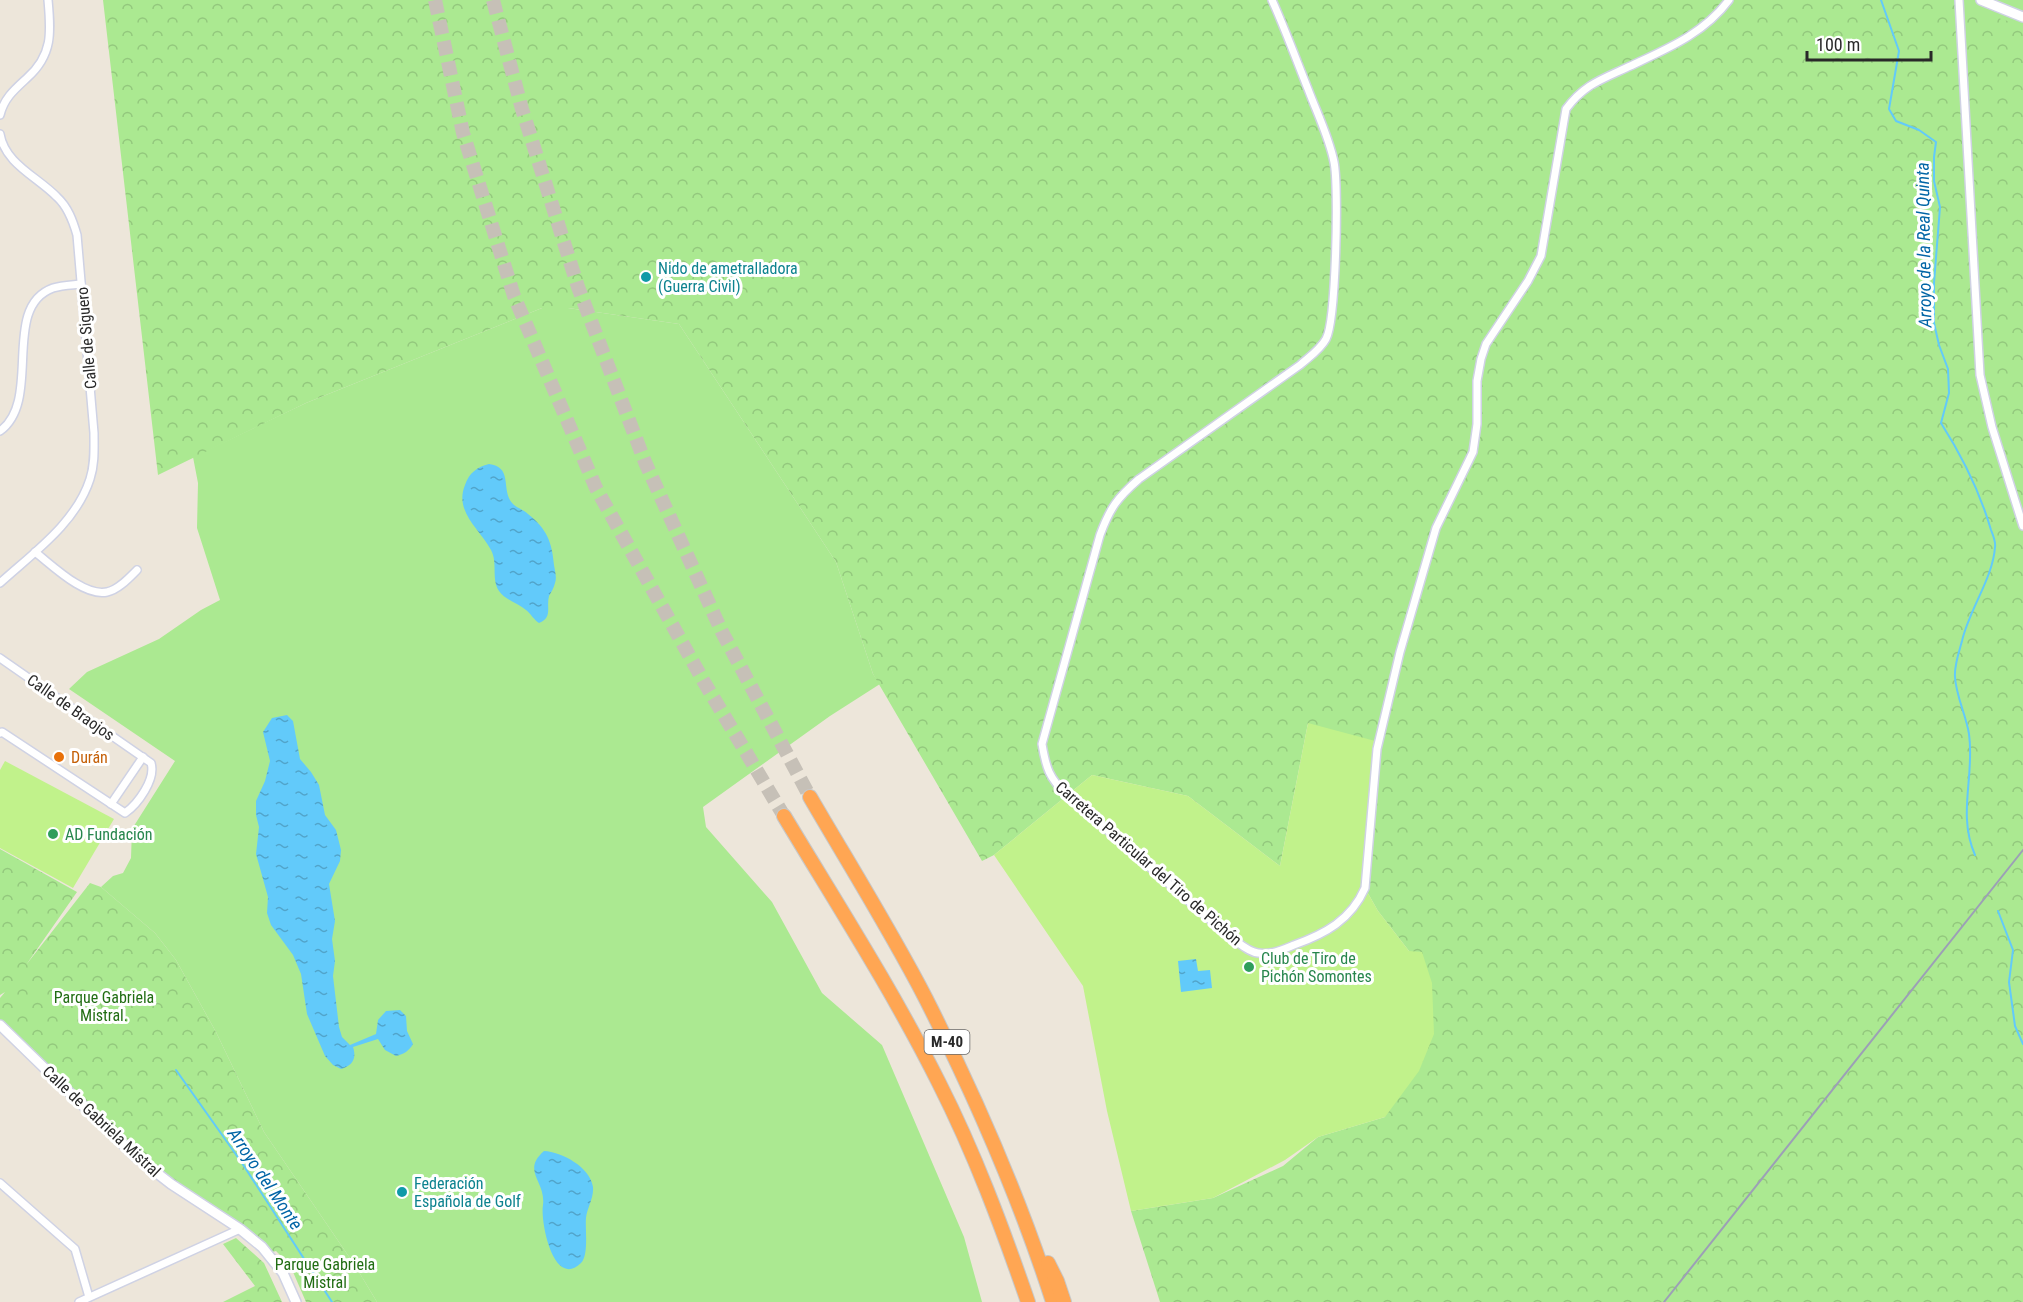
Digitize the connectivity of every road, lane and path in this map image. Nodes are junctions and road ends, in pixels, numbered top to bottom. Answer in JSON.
{"nodes":[{"id":1,"x":48,"y":0,"type":"edge"},
{"id":2,"x":1272,"y":0,"type":"edge"},
{"id":3,"x":1729,"y":0,"type":"edge"},
{"id":4,"x":1959,"y":0,"type":"edge"},
{"id":5,"x":1981,"y":0,"type":"edge"},
{"id":6,"x":2023,"y":17,"type":"edge"},
{"id":7,"x":0,"y":115,"type":"edge"},
{"id":8,"x":0,"y":134,"type":"edge"},
{"id":9,"x":81,"y":284,"type":"junction"},
{"id":10,"x":0,"y":431,"type":"edge"},
{"id":11,"x":2023,"y":526,"type":"edge"},
{"id":12,"x":35,"y":552,"type":"junction"},
{"id":13,"x":137,"y":570,"type":"dead end"},
{"id":14,"x":0,"y":583,"type":"edge"},
{"id":15,"x":0,"y":658,"type":"edge"},
{"id":16,"x":0,"y":733,"type":"edge"},
{"id":17,"x":143,"y":757,"type":"junction"},
{"id":18,"x":810,"y":797,"type":"tunnel mouth"},
{"id":19,"x":111,"y":804,"type":"junction"},
{"id":20,"x":783,"y":816,"type":"tunnel mouth"},
{"id":21,"x":0,"y":1025,"type":"edge"},
{"id":22,"x":0,"y":1183,"type":"edge"},
{"id":23,"x":1012,"y":1193,"type":"junction"},
{"id":24,"x":1002,"y":1226,"type":"junction"},
{"id":25,"x":240,"y":1228,"type":"junction"},
{"id":26,"x":89,"y":1297,"type":"junction"},
{"id":27,"x":79,"y":1302,"type":"edge"},
{"id":28,"x":296,"y":1302,"type":"edge"},
{"id":29,"x":1020,"y":1302,"type":"edge"},
{"id":30,"x":1028,"y":1302,"type":"edge"},
{"id":31,"x":1053,"y":1302,"type":"edge"},
{"id":32,"x":1064,"y":1302,"type":"edge"}],
"edges":[{"from":1,"to":7,"type":"street"},
{"from":2,"to":3,"type":"street","name":"Carretera Particular del Tiro de Pichón"},
{"from":4,"to":11,"type":"street"},
{"from":5,"to":6,"type":"street"},
{"from":8,"to":9,"type":"street","name":"Calle de Siguero"},
{"from":9,"to":10,"type":"street"},
{"from":9,"to":12,"type":"street","name":"Calle de Siguero"},
{"from":12,"to":13,"type":"street"},
{"from":12,"to":14,"type":"street","name":"Calle de Siguero"},
{"from":15,"to":17,"type":"street","name":"Calle de Braojos"},
{"from":16,"to":19,"type":"street"},
{"from":17,"to":19,"type":"street"},
{"from":17,"to":19,"type":"street"},
{"from":18,"to":23,"type":"highway","number":"M-40"},
{"from":20,"to":24,"type":"highway","number":"M-40"},
{"from":21,"to":25,"type":"street","name":"Calle de Gabriela Mistral"},
{"from":22,"to":26,"type":"street"},
{"from":23,"to":31,"type":"highway","number":"M-40"},
{"from":23,"to":32,"type":"highway"},
{"from":24,"to":29,"type":"highway"},
{"from":24,"to":30,"type":"highway","number":"M-40"},
{"from":25,"to":26,"type":"street"},
{"from":25,"to":28,"type":"street","name":"Calle de Gabriela Mistral"},
{"from":26,"to":27,"type":"street"}]}
